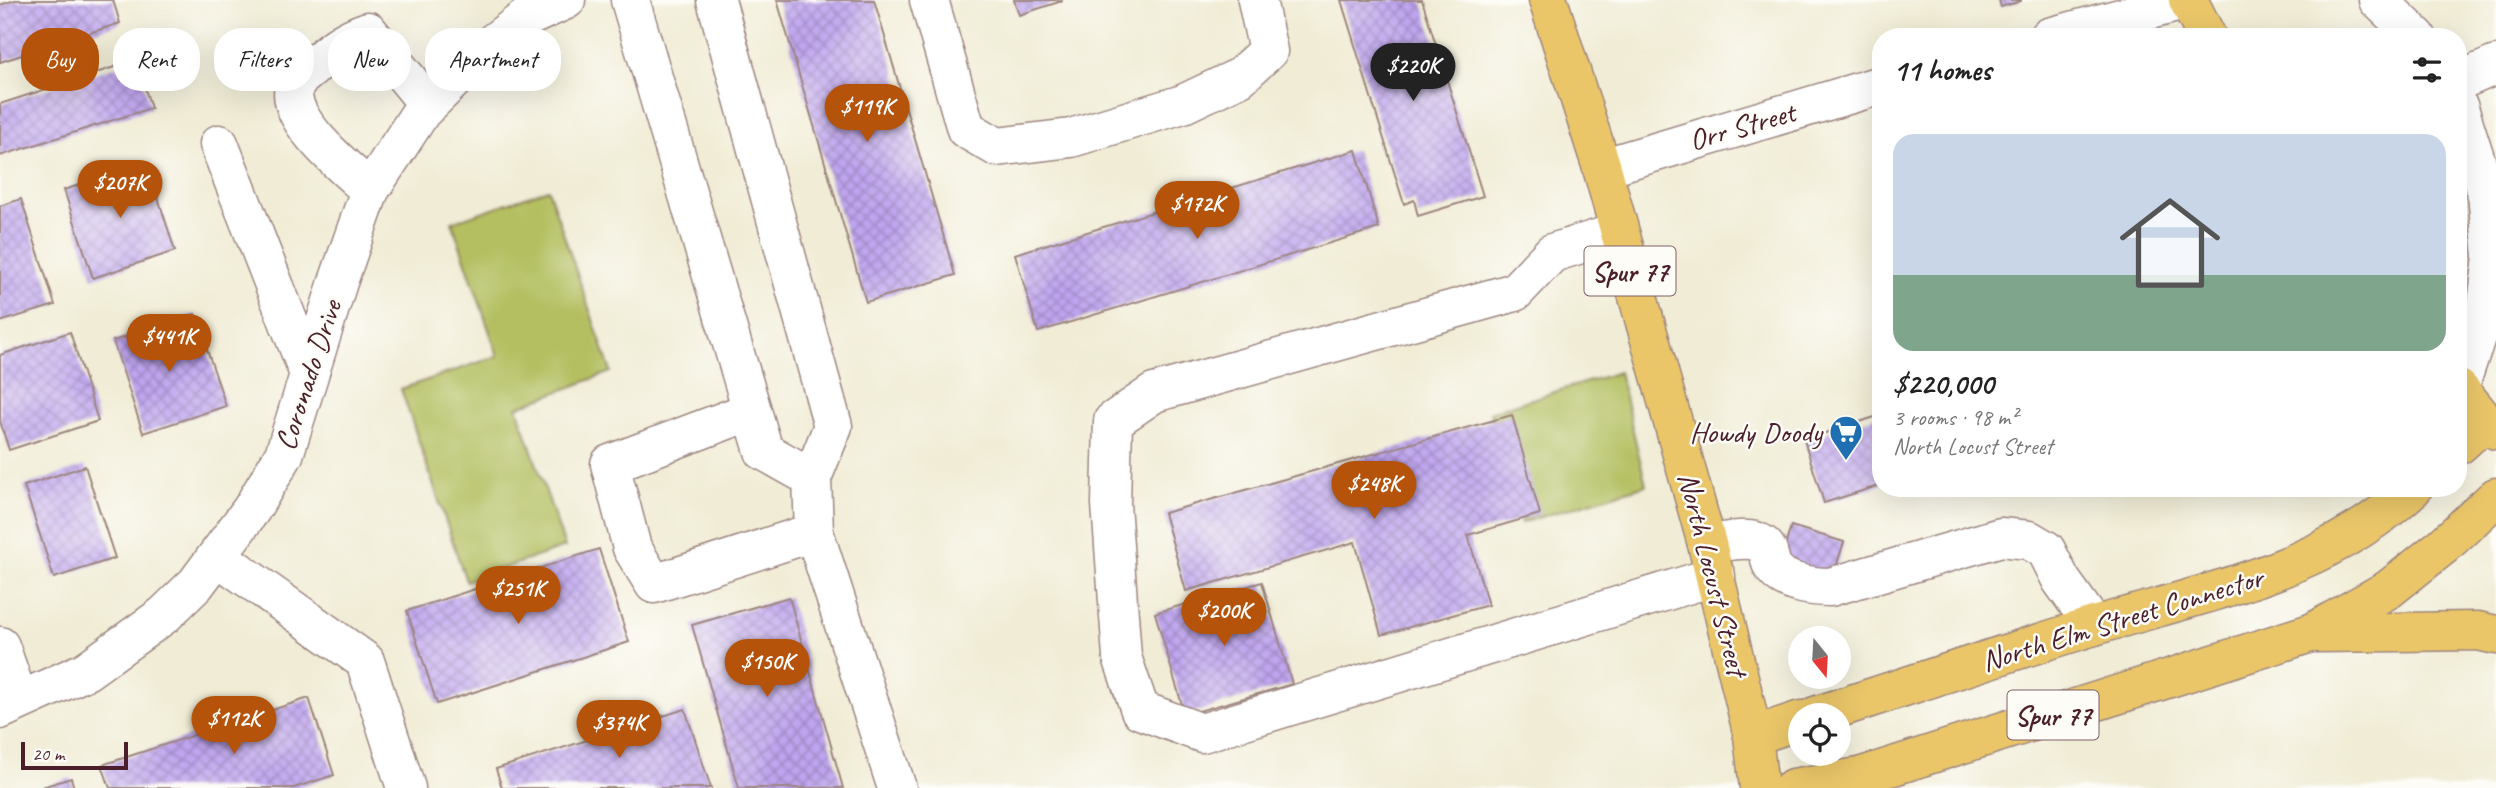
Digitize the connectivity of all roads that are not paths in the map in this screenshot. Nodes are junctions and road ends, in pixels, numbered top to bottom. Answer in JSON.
{"nodes":[{"id":1,"x":566,"y":0,"type":"edge"},
{"id":2,"x":630,"y":0,"type":"edge"},
{"id":3,"x":716,"y":0,"type":"edge"},
{"id":4,"x":929,"y":0,"type":"edge"},
{"id":5,"x":1257,"y":0,"type":"edge"},
{"id":6,"x":1548,"y":0,"type":"edge"},
{"id":7,"x":2188,"y":0,"type":"edge"},
{"id":8,"x":2378,"y":0,"type":"edge"},
{"id":9,"x":2083,"y":28,"type":"edge"},
{"id":10,"x":2202,"y":28,"type":"edge"},
{"id":11,"x":2408,"y":28,"type":"edge"},
{"id":12,"x":2496,"y":65,"type":"edge"},
{"id":13,"x":2467,"y":78,"type":"edge"},
{"id":14,"x":1872,"y":88,"type":"edge"},
{"id":15,"x":428,"y":104,"type":"junction"},
{"id":16,"x":2467,"y":133,"type":"edge"},
{"id":17,"x":219,"y":144,"type":"dead end"},
{"id":18,"x":1602,"y":168,"type":"junction"},
{"id":19,"x":370,"y":190,"type":"junction"},
{"id":20,"x":1619,"y":232,"type":"junction"},
{"id":21,"x":2467,"y":364,"type":"edge"},
{"id":22,"x":309,"y":374,"type":"junction"},
{"id":23,"x":2467,"y":405,"type":"edge"},
{"id":24,"x":751,"y":411,"type":"junction"},
{"id":25,"x":2480,"y":432,"type":"edge"},
{"id":26,"x":812,"y":478,"type":"junction"},
{"id":27,"x":2404,"y":497,"type":"edge"},
{"id":28,"x":2496,"y":497,"type":"edge"},
{"id":29,"x":814,"y":532,"type":"junction"},
{"id":30,"x":217,"y":556,"type":"junction"},
{"id":31,"x":1712,"y":560,"type":"junction"},
{"id":32,"x":2094,"y":626,"type":"junction"},
{"id":33,"x":2311,"y":634,"type":"junction"},
{"id":34,"x":2496,"y":635,"type":"edge"},
{"id":35,"x":0,"y":646,"type":"edge"},
{"id":36,"x":1851,"y":704,"type":"edge"},
{"id":37,"x":9,"y":705,"type":"edge"},
{"id":38,"x":1788,"y":724,"type":"edge"},
{"id":39,"x":1753,"y":736,"type":"junction"},
{"id":40,"x":1856,"y":782,"type":"edge"},
{"id":41,"x":406,"y":788,"type":"edge"},
{"id":42,"x":897,"y":788,"type":"edge"},
{"id":43,"x":1759,"y":788,"type":"edge"},
{"id":44,"x":1793,"y":788,"type":"edge"}],
"edges":[{"from":1,"to":15,"type":"street","name":"Coronado Drive"},
{"from":2,"to":24,"type":"street"},
{"from":3,"to":26,"type":"street"},
{"from":4,"to":5,"type":"street"},
{"from":6,"to":18,"type":"main road","name":"North Locust Street","number":"Spur 77"},
{"from":7,"to":9,"type":"street"},
{"from":7,"to":10,"type":"main road"},
{"from":8,"to":11,"type":"street"},
{"from":12,"to":13,"type":"street"},
{"from":14,"to":18,"type":"street","name":"Orr Street"},
{"from":15,"to":19,"type":"street","name":"Coronado Drive"},
{"from":15,"to":19,"type":"street"},
{"from":16,"to":21,"type":"street"},
{"from":17,"to":22,"type":"street"},
{"from":18,"to":20,"type":"main road","name":"North Locust Street","number":"Spur 77"},
{"from":19,"to":22,"type":"street","name":"Coronado Drive"},
{"from":20,"to":31,"type":"main road","name":"North Locust Street","number":"Spur 77"},
{"from":20,"to":31,"type":"street"},
{"from":22,"to":30,"type":"street","name":"Coronado Drive"},
{"from":23,"to":25,"type":"main road"},
{"from":24,"to":26,"type":"street"},
{"from":24,"to":29,"type":"street"},
{"from":26,"to":29,"type":"street"},
{"from":27,"to":32,"type":"main road","name":"North Elm Street Connector"},
{"from":28,"to":33,"type":"main road"},
{"from":29,"to":42,"type":"street"},
{"from":30,"to":37,"type":"street","name":"Coronado Drive"},
{"from":30,"to":41,"type":"street"},
{"from":31,"to":32,"type":"street"},
{"from":31,"to":39,"type":"main road","name":"North Locust Street","number":"Spur 77"},
{"from":32,"to":36,"type":"main road","name":"North Elm Street Connector"},
{"from":33,"to":34,"type":"main road","number":"Spur 77"},
{"from":33,"to":40,"type":"main road","number":"Spur 77"},
{"from":35,"to":37,"type":"street"},
{"from":38,"to":39,"type":"main road"},
{"from":39,"to":43,"type":"main road","name":"North Locust Street","number":"Spur 77"},
{"from":40,"to":44,"type":"main road","number":"Spur 77"}]}
